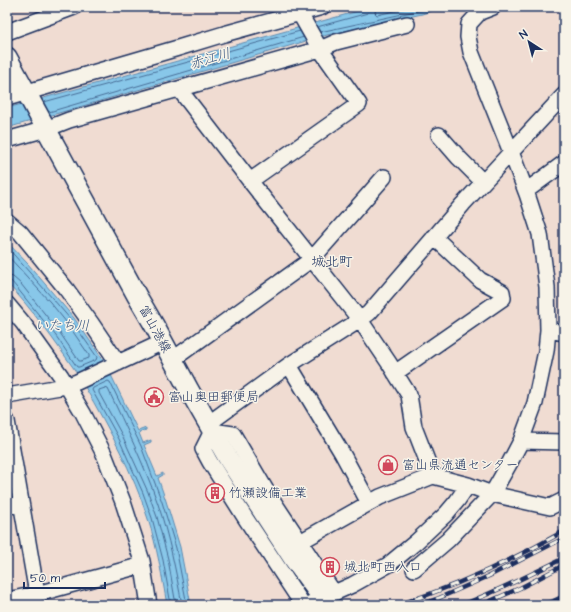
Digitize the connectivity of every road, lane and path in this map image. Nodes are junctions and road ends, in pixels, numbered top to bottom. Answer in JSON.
{"nodes":[{"id":1,"x":74,"y":7,"type":"edge"},
{"id":2,"x":322,"y":7,"type":"edge"},
{"id":3,"x":494,"y":7,"type":"edge"},
{"id":4,"x":300,"y":14,"type":"edge"},
{"id":5,"x":407,"y":24,"type":"dead end"},
{"id":6,"x":7,"y":32,"type":"edge"},
{"id":7,"x":318,"y":46,"type":"junction"},
{"id":8,"x":7,"y":57,"type":"edge"},
{"id":9,"x":179,"y":89,"type":"junction"},
{"id":10,"x":27,"y":95,"type":"junction"},
{"id":11,"x":564,"y":95,"type":"edge"},
{"id":12,"x":7,"y":98,"type":"edge"},
{"id":13,"x":44,"y":125,"type":"junction"},
{"id":14,"x":439,"y":135,"type":"dead end"},
{"id":15,"x":7,"y":140,"type":"edge"},
{"id":16,"x":511,"y":152,"type":"junction"},
{"id":17,"x":564,"y":162,"type":"edge"},
{"id":18,"x":384,"y":177,"type":"dead end"},
{"id":19,"x":250,"y":181,"type":"junction"},
{"id":20,"x":483,"y":182,"type":"junction"},
{"id":21,"x":526,"y":190,"type":"junction"},
{"id":22,"x":7,"y":220,"type":"edge"},
{"id":23,"x":434,"y":237,"type":"junction"},
{"id":24,"x":312,"y":259,"type":"junction"},
{"id":25,"x":7,"y":304,"type":"edge"},
{"id":26,"x":360,"y":320,"type":"junction"},
{"id":27,"x":548,"y":330,"type":"junction"},
{"id":28,"x":564,"y":333,"type":"edge"},
{"id":29,"x":163,"y":342,"type":"junction"},
{"id":30,"x":172,"y":360,"type":"junction"},
{"id":31,"x":117,"y":364,"type":"junction"},
{"id":32,"x":289,"y":365,"type":"junction"},
{"id":33,"x":396,"y":373,"type":"junction"},
{"id":34,"x":72,"y":384,"type":"junction"},
{"id":35,"x":7,"y":396,"type":"edge"},
{"id":36,"x":7,"y":421,"type":"edge"},
{"id":37,"x":210,"y":427,"type":"junction"},
{"id":38,"x":521,"y":441,"type":"junction"},
{"id":39,"x":564,"y":442,"type":"edge"},
{"id":40,"x":433,"y":476,"type":"junction"},
{"id":41,"x":468,"y":485,"type":"junction"},
{"id":42,"x":492,"y":494,"type":"junction"},
{"id":43,"x":564,"y":500,"type":"edge"},
{"id":44,"x":369,"y":503,"type":"junction"},
{"id":45,"x":14,"y":505,"type":"edge"},
{"id":46,"x":300,"y":542,"type":"junction"},
{"id":47,"x":142,"y":560,"type":"junction"},
{"id":48,"x":414,"y":569,"type":"dead end"},
{"id":49,"x":326,"y":592,"type":"junction"},
{"id":50,"x":37,"y":594,"type":"junction"},
{"id":51,"x":7,"y":600,"type":"edge"},
{"id":52,"x":149,"y":605,"type":"edge"}],
"edges":[{"from":1,"to":6,"type":"street"},
{"from":2,"to":4,"type":"street"},
{"from":3,"to":16,"type":"street"},
{"from":4,"to":7,"type":"street"},
{"from":4,"to":10,"type":"street"},
{"from":5,"to":7,"type":"street"},
{"from":7,"to":9,"type":"street"},
{"from":7,"to":19,"type":"street"},
{"from":8,"to":10,"type":"main road","name":"富山港線"},
{"from":9,"to":13,"type":"street"},
{"from":9,"to":19,"type":"street"},
{"from":10,"to":12,"type":"street"},
{"from":10,"to":13,"type":"main road","name":"富山港線"},
{"from":11,"to":16,"type":"street"},
{"from":13,"to":15,"type":"street"},
{"from":13,"to":29,"type":"main road","name":"富山港線"},
{"from":14,"to":20,"type":"street"},
{"from":16,"to":20,"type":"street"},
{"from":16,"to":21,"type":"street"},
{"from":17,"to":21,"type":"street"},
{"from":18,"to":24,"type":"street"},
{"from":19,"to":24,"type":"street"},
{"from":20,"to":23,"type":"street"},
{"from":21,"to":27,"type":"street"},
{"from":22,"to":31,"type":"street"},
{"from":23,"to":26,"type":"street"},
{"from":23,"to":33,"type":"street"},
{"from":24,"to":26,"type":"street"},
{"from":24,"to":30,"type":"street"},
{"from":25,"to":34,"type":"street"},
{"from":26,"to":32,"type":"street"},
{"from":26,"to":33,"type":"street"},
{"from":27,"to":28,"type":"street"},
{"from":27,"to":38,"type":"street"},
{"from":29,"to":30,"type":"main road","name":"富山港線"},
{"from":29,"to":31,"type":"street"},
{"from":30,"to":37,"type":"main road","name":"富山港線"},
{"from":31,"to":34,"type":"street"},
{"from":32,"to":37,"type":"street"},
{"from":32,"to":44,"type":"street"},
{"from":33,"to":40,"type":"street"},
{"from":34,"to":35,"type":"street"},
{"from":34,"to":47,"type":"street"},
{"from":36,"to":45,"type":"street"},
{"from":37,"to":46,"type":"street"},
{"from":37,"to":49,"type":"main road","name":"富山港線"},
{"from":38,"to":39,"type":"street"},
{"from":38,"to":42,"type":"street"},
{"from":40,"to":41,"type":"street"},
{"from":40,"to":44,"type":"street"},
{"from":41,"to":42,"type":"street"},
{"from":41,"to":49,"type":"street"},
{"from":42,"to":43,"type":"street"},
{"from":42,"to":48,"type":"street"},
{"from":44,"to":46,"type":"street"},
{"from":45,"to":50,"type":"street"},
{"from":46,"to":49,"type":"street"},
{"from":47,"to":50,"type":"street"},
{"from":47,"to":52,"type":"street"},
{"from":50,"to":51,"type":"street"}]}
